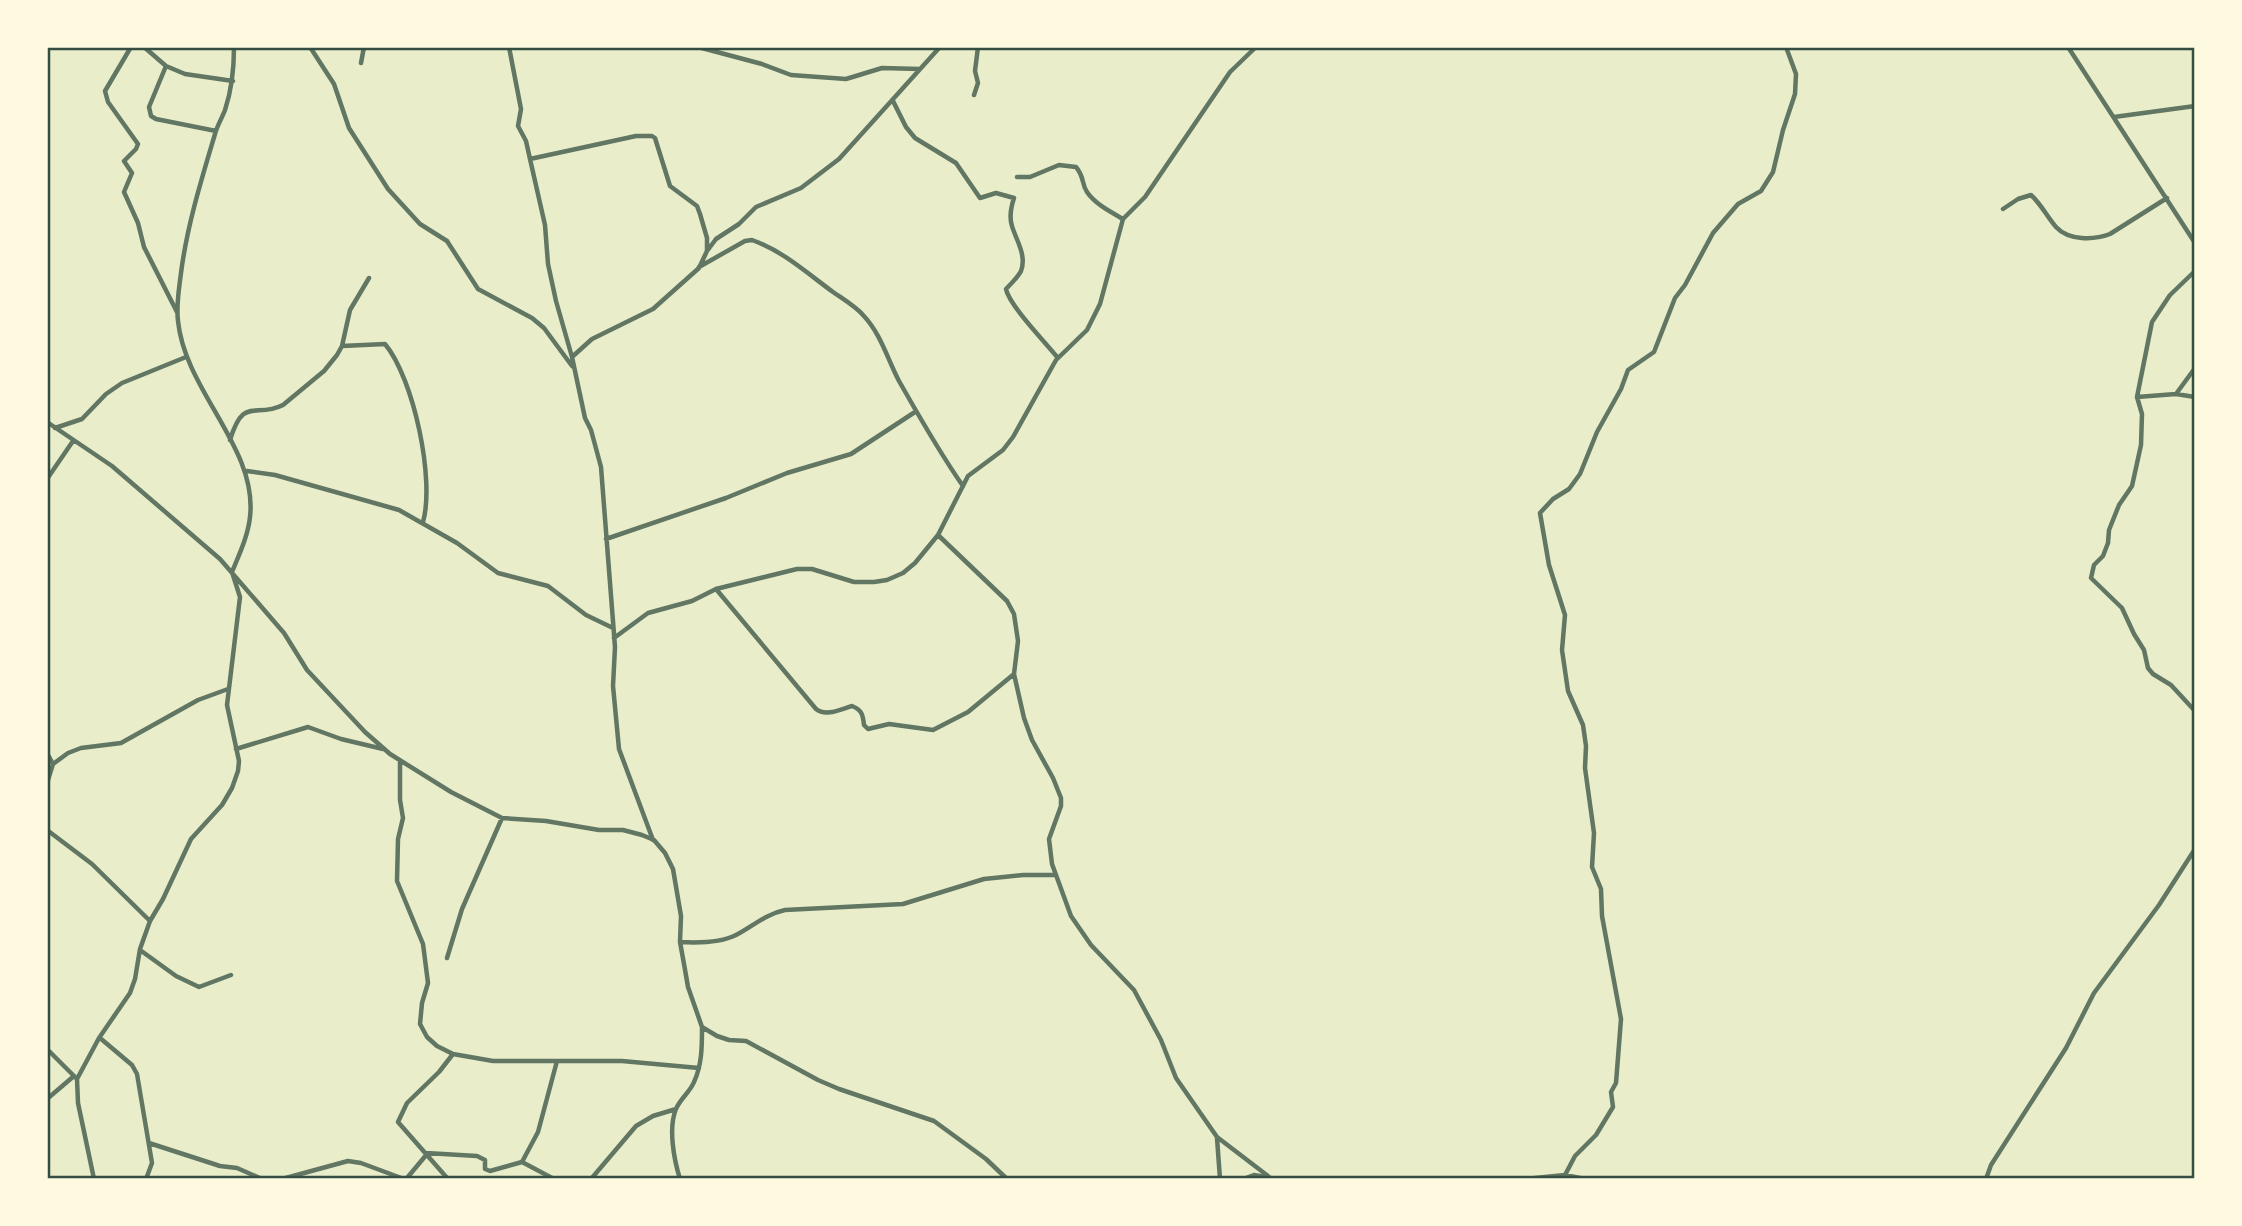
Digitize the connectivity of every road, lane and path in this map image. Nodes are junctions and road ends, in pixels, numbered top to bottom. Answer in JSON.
{"nodes":[{"id":1,"x":131,"y":47,"type":"edge"},
{"id":2,"x":144,"y":47,"type":"edge"},
{"id":3,"x":234,"y":47,"type":"edge"},
{"id":4,"x":310,"y":47,"type":"edge"},
{"id":5,"x":364,"y":47,"type":"edge"},
{"id":6,"x":509,"y":47,"type":"edge"},
{"id":7,"x":698,"y":47,"type":"edge"},
{"id":8,"x":940,"y":47,"type":"edge"},
{"id":9,"x":978,"y":47,"type":"edge"},
{"id":10,"x":1256,"y":47,"type":"edge"},
{"id":11,"x":1786,"y":47,"type":"edge"},
{"id":12,"x":2068,"y":47,"type":"edge"},
{"id":13,"x":361,"y":63,"type":"dead end"},
{"id":14,"x":166,"y":66,"type":"junction"},
{"id":15,"x":921,"y":69,"type":"junction"},
{"id":16,"x":233,"y":81,"type":"junction"},
{"id":17,"x":974,"y":95,"type":"dead end"},
{"id":18,"x":893,"y":101,"type":"junction"},
{"id":19,"x":2195,"y":106,"type":"edge"},
{"id":20,"x":2114,"y":117,"type":"junction"},
{"id":21,"x":216,"y":131,"type":"junction"},
{"id":22,"x":530,"y":159,"type":"junction"},
{"id":23,"x":1017,"y":177,"type":"dead end"},
{"id":24,"x":2167,"y":198,"type":"junction"},
{"id":25,"x":2003,"y":209,"type":"dead end"},
{"id":26,"x":1123,"y":219,"type":"junction"},
{"id":27,"x":2195,"y":243,"type":"edge"},
{"id":28,"x":706,"y":251,"type":"junction"},
{"id":29,"x":699,"y":268,"type":"junction"},
{"id":30,"x":2195,"y":271,"type":"edge"},
{"id":31,"x":369,"y":278,"type":"dead end"},
{"id":32,"x":177,"y":313,"type":"junction"},
{"id":33,"x":342,"y":346,"type":"junction"},
{"id":34,"x":186,"y":357,"type":"junction"},
{"id":35,"x":572,"y":357,"type":"junction"},
{"id":36,"x":1058,"y":358,"type":"junction"},
{"id":37,"x":2195,"y":368,"type":"edge"},
{"id":38,"x":574,"y":370,"type":"junction"},
{"id":39,"x":2176,"y":394,"type":"junction"},
{"id":40,"x":2137,"y":397,"type":"junction"},
{"id":41,"x":2195,"y":397,"type":"edge"},
{"id":42,"x":915,"y":412,"type":"junction"},
{"id":43,"x":47,"y":422,"type":"edge"},
{"id":44,"x":54,"y":428,"type":"junction"},
{"id":45,"x":73,"y":441,"type":"junction"},
{"id":46,"x":230,"y":441,"type":"junction"},
{"id":47,"x":247,"y":471,"type":"junction"},
{"id":48,"x":47,"y":478,"type":"edge"},
{"id":49,"x":963,"y":487,"type":"junction"},
{"id":50,"x":423,"y":523,"type":"junction"},
{"id":51,"x":938,"y":535,"type":"junction"},
{"id":52,"x":606,"y":539,"type":"junction"},
{"id":53,"x":232,"y":572,"type":"junction"},
{"id":54,"x":716,"y":589,"type":"junction"},
{"id":55,"x":614,"y":628,"type":"junction"},
{"id":56,"x":614,"y":638,"type":"junction"},
{"id":57,"x":1014,"y":674,"type":"junction"},
{"id":58,"x":228,"y":689,"type":"junction"},
{"id":59,"x":2195,"y":711,"type":"edge"},
{"id":60,"x":236,"y":749,"type":"junction"},
{"id":61,"x":384,"y":750,"type":"junction"},
{"id":62,"x":47,"y":753,"type":"edge"},
{"id":63,"x":400,"y":761,"type":"junction"},
{"id":64,"x":53,"y":764,"type":"junction"},
{"id":65,"x":47,"y":783,"type":"edge"},
{"id":66,"x":502,"y":818,"type":"junction"},
{"id":67,"x":47,"y":830,"type":"edge"},
{"id":68,"x":654,"y":840,"type":"junction"},
{"id":69,"x":2195,"y":849,"type":"edge"},
{"id":70,"x":1055,"y":875,"type":"junction"},
{"id":71,"x":150,"y":921,"type":"junction"},
{"id":72,"x":680,"y":942,"type":"junction"},
{"id":73,"x":140,"y":949,"type":"junction"},
{"id":74,"x":447,"y":958,"type":"dead end"},
{"id":75,"x":231,"y":975,"type":"dead end"},
{"id":76,"x":702,"y":1027,"type":"junction"},
{"id":77,"x":99,"y":1038,"type":"junction"},
{"id":78,"x":47,"y":1049,"type":"edge"},
{"id":79,"x":453,"y":1054,"type":"junction"},
{"id":80,"x":557,"y":1061,"type":"junction"},
{"id":81,"x":699,"y":1068,"type":"junction"},
{"id":82,"x":76,"y":1077,"type":"junction"},
{"id":83,"x":47,"y":1099,"type":"edge"},
{"id":84,"x":676,"y":1109,"type":"junction"},
{"id":85,"x":1217,"y":1137,"type":"junction"},
{"id":86,"x":149,"y":1143,"type":"junction"},
{"id":87,"x":426,"y":1153,"type":"junction"},
{"id":88,"x":522,"y":1162,"type":"junction"},
{"id":89,"x":1565,"y":1175,"type":"junction"},
{"id":90,"x":1268,"y":1176,"type":"junction"},
{"id":91,"x":94,"y":1179,"type":"edge"},
{"id":92,"x":146,"y":1179,"type":"edge"},
{"id":93,"x":262,"y":1179,"type":"edge"},
{"id":94,"x":282,"y":1179,"type":"edge"},
{"id":95,"x":447,"y":1179,"type":"edge"},
{"id":96,"x":554,"y":1179,"type":"edge"},
{"id":97,"x":591,"y":1179,"type":"edge"},
{"id":98,"x":680,"y":1179,"type":"edge"},
{"id":99,"x":1007,"y":1179,"type":"edge"},
{"id":100,"x":1220,"y":1179,"type":"edge"},
{"id":101,"x":1244,"y":1179,"type":"edge"},
{"id":102,"x":1277,"y":1179,"type":"edge"},
{"id":103,"x":1525,"y":1179,"type":"edge"},
{"id":104,"x":1586,"y":1179,"type":"edge"},
{"id":105,"x":1986,"y":1179,"type":"edge"}],
"edges":[{"from":1,"to":32,"type":"street"},
{"from":2,"to":14,"type":"street"},
{"from":3,"to":16,"type":"street"},
{"from":4,"to":38,"type":"street"},
{"from":5,"to":13,"type":"street"},
{"from":6,"to":22,"type":"street"},
{"from":7,"to":15,"type":"street"},
{"from":8,"to":15,"type":"street"},
{"from":9,"to":17,"type":"street"},
{"from":10,"to":26,"type":"street"},
{"from":11,"to":89,"type":"street"},
{"from":12,"to":20,"type":"street"},
{"from":14,"to":16,"type":"street"},
{"from":14,"to":21,"type":"street"},
{"from":15,"to":18,"type":"street"},
{"from":16,"to":21,"type":"street"},
{"from":18,"to":28,"type":"street"},
{"from":18,"to":36,"type":"street"},
{"from":19,"to":20,"type":"street"},
{"from":20,"to":24,"type":"street"},
{"from":21,"to":32,"type":"street"},
{"from":22,"to":28,"type":"street"},
{"from":22,"to":35,"type":"street"},
{"from":23,"to":26,"type":"street"},
{"from":24,"to":25,"type":"street"},
{"from":24,"to":27,"type":"street"},
{"from":26,"to":36,"type":"street"},
{"from":28,"to":29,"type":"street"},
{"from":29,"to":35,"type":"street"},
{"from":29,"to":42,"type":"street"},
{"from":30,"to":40,"type":"street"},
{"from":31,"to":33,"type":"street"},
{"from":32,"to":34,"type":"street"},
{"from":33,"to":46,"type":"street"},
{"from":33,"to":50,"type":"street"},
{"from":34,"to":44,"type":"street"},
{"from":34,"to":46,"type":"street"},
{"from":35,"to":38,"type":"street"},
{"from":36,"to":49,"type":"street"},
{"from":37,"to":39,"type":"street"},
{"from":38,"to":52,"type":"street"},
{"from":39,"to":40,"type":"street"},
{"from":39,"to":41,"type":"street"},
{"from":40,"to":59,"type":"street"},
{"from":42,"to":49,"type":"street"},
{"from":42,"to":52,"type":"street"},
{"from":43,"to":44,"type":"street"},
{"from":44,"to":45,"type":"street"},
{"from":45,"to":48,"type":"street"},
{"from":45,"to":53,"type":"street"},
{"from":46,"to":47,"type":"street"},
{"from":47,"to":50,"type":"street"},
{"from":47,"to":53,"type":"street"},
{"from":49,"to":51,"type":"street"},
{"from":50,"to":55,"type":"street"},
{"from":51,"to":54,"type":"street"},
{"from":51,"to":57,"type":"street"},
{"from":52,"to":55,"type":"street"},
{"from":53,"to":58,"type":"street"},
{"from":53,"to":61,"type":"street"},
{"from":54,"to":56,"type":"street"},
{"from":54,"to":57,"type":"street"},
{"from":55,"to":56,"type":"street"},
{"from":56,"to":68,"type":"street"},
{"from":57,"to":70,"type":"street"},
{"from":58,"to":60,"type":"street"},
{"from":58,"to":64,"type":"street"},
{"from":60,"to":61,"type":"street"},
{"from":60,"to":71,"type":"street"},
{"from":61,"to":63,"type":"street"},
{"from":62,"to":64,"type":"street"},
{"from":63,"to":66,"type":"street"},
{"from":63,"to":79,"type":"street"},
{"from":64,"to":65,"type":"street"},
{"from":66,"to":68,"type":"street"},
{"from":66,"to":74,"type":"street"},
{"from":67,"to":71,"type":"street"},
{"from":68,"to":72,"type":"street"},
{"from":69,"to":105,"type":"street"},
{"from":70,"to":72,"type":"street"},
{"from":70,"to":85,"type":"street"},
{"from":71,"to":73,"type":"street"},
{"from":72,"to":76,"type":"street"},
{"from":73,"to":75,"type":"street"},
{"from":73,"to":77,"type":"street"},
{"from":76,"to":81,"type":"street"},
{"from":76,"to":99,"type":"street"},
{"from":77,"to":82,"type":"street"},
{"from":77,"to":86,"type":"street"},
{"from":78,"to":82,"type":"street"},
{"from":79,"to":80,"type":"street"},
{"from":79,"to":87,"type":"street"},
{"from":80,"to":81,"type":"street"},
{"from":80,"to":88,"type":"street"},
{"from":81,"to":84,"type":"street"},
{"from":82,"to":83,"type":"street"},
{"from":82,"to":91,"type":"street"},
{"from":84,"to":97,"type":"street"},
{"from":84,"to":98,"type":"street"},
{"from":85,"to":90,"type":"street"},
{"from":85,"to":100,"type":"street"},
{"from":86,"to":92,"type":"street"},
{"from":86,"to":93,"type":"street"},
{"from":87,"to":88,"type":"street"},
{"from":87,"to":94,"type":"street"},
{"from":87,"to":95,"type":"street"},
{"from":88,"to":96,"type":"street"},
{"from":89,"to":103,"type":"street"},
{"from":89,"to":104,"type":"street"},
{"from":90,"to":101,"type":"street"},
{"from":90,"to":102,"type":"street"}]}
